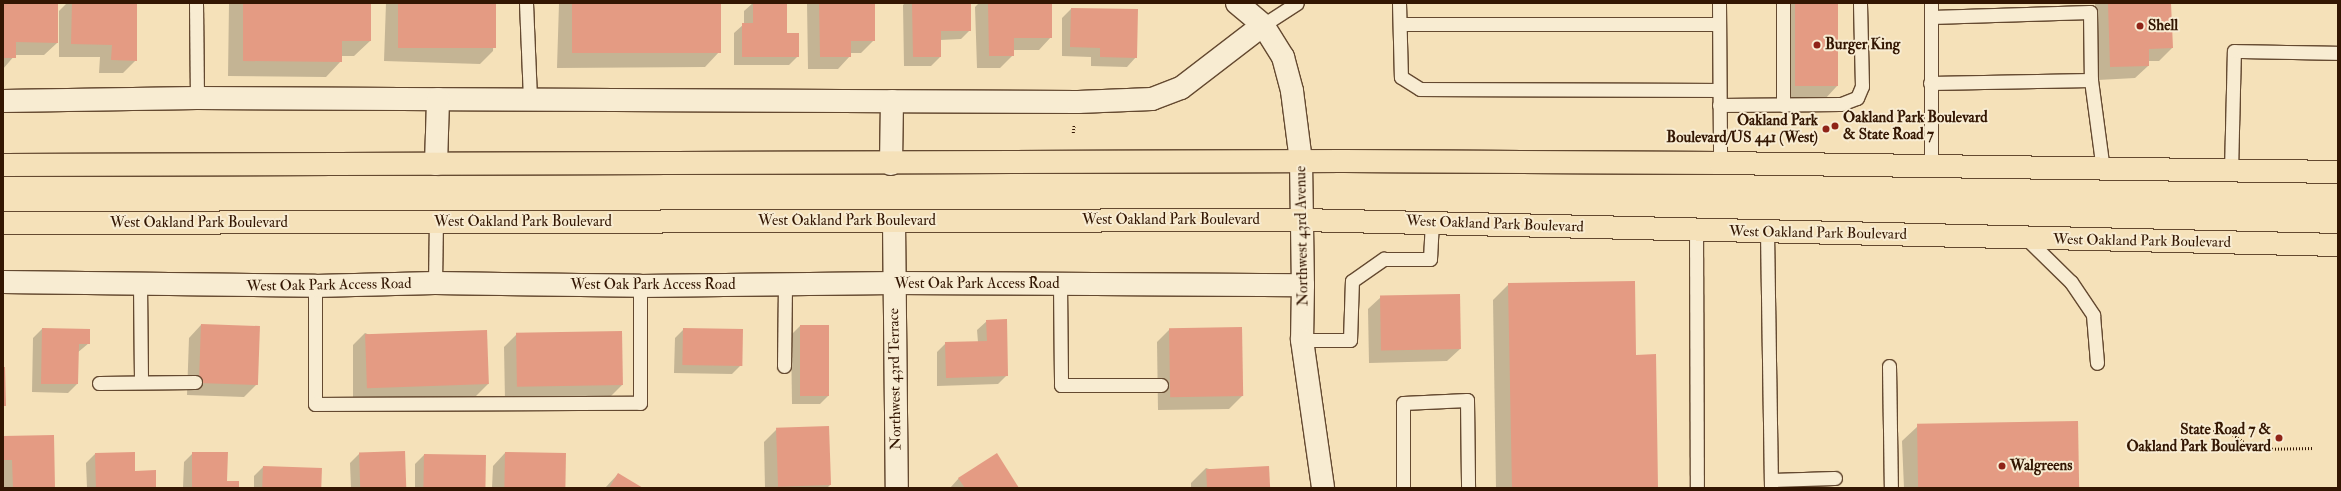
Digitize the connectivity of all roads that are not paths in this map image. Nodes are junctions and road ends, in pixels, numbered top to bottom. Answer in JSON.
{"nodes":[{"id":1,"x":196,"y":3,"type":"edge"},
{"id":2,"x":526,"y":3,"type":"edge"},
{"id":3,"x":1236,"y":3,"type":"edge"},
{"id":4,"x":1297,"y":3,"type":"edge"},
{"id":5,"x":1399,"y":3,"type":"edge"},
{"id":6,"x":1719,"y":3,"type":"edge"},
{"id":7,"x":1783,"y":3,"type":"edge"},
{"id":8,"x":1860,"y":3,"type":"edge"},
{"id":9,"x":1931,"y":3,"type":"edge"},
{"id":10,"x":2090,"y":8,"type":"edge"},
{"id":11,"x":1931,"y":17,"type":"junction"},
{"id":12,"x":1400,"y":24,"type":"junction"},
{"id":13,"x":1719,"y":24,"type":"junction"},
{"id":14,"x":1263,"y":25,"type":"junction"},
{"id":15,"x":2338,"y":52,"type":"edge"},
{"id":16,"x":2091,"y":80,"type":"junction"},
{"id":17,"x":1930,"y":83,"type":"junction"},
{"id":18,"x":1719,"y":90,"type":"junction"},
{"id":19,"x":197,"y":98,"type":"junction"},
{"id":20,"x":438,"y":99,"type":"junction"},
{"id":21,"x":530,"y":100,"type":"junction"},
{"id":22,"x":892,"y":101,"type":"junction"},
{"id":23,"x":3,"y":102,"type":"edge"},
{"id":24,"x":1719,"y":105,"type":"junction"},
{"id":25,"x":1783,"y":105,"type":"junction"},
{"id":26,"x":1301,"y":161,"type":"junction"},
{"id":27,"x":1720,"y":163,"type":"junction"},
{"id":28,"x":436,"y":164,"type":"junction"},
{"id":29,"x":891,"y":164,"type":"junction"},
{"id":30,"x":3,"y":165,"type":"edge"},
{"id":31,"x":1931,"y":166,"type":"junction"},
{"id":32,"x":2103,"y":170,"type":"junction"},
{"id":33,"x":2231,"y":171,"type":"junction"},
{"id":34,"x":2338,"y":172,"type":"edge"},
{"id":35,"x":1301,"y":220,"type":"junction"},
{"id":36,"x":894,"y":221,"type":"junction"},
{"id":37,"x":436,"y":222,"type":"junction"},
{"id":38,"x":3,"y":223,"type":"edge"},
{"id":39,"x":1432,"y":223,"type":"junction"},
{"id":40,"x":1696,"y":230,"type":"junction"},
{"id":41,"x":1767,"y":232,"type":"junction"},
{"id":42,"x":2026,"y":238,"type":"junction"},
{"id":43,"x":2338,"y":245,"type":"edge"},
{"id":44,"x":3,"y":282,"type":"edge"},
{"id":45,"x":894,"y":283,"type":"junction"},
{"id":46,"x":140,"y":284,"type":"junction"},
{"id":47,"x":435,"y":284,"type":"junction"},
{"id":48,"x":785,"y":284,"type":"junction"},
{"id":49,"x":1060,"y":284,"type":"junction"},
{"id":50,"x":1303,"y":285,"type":"junction"},
{"id":51,"x":315,"y":286,"type":"junction"},
{"id":52,"x":640,"y":286,"type":"junction"},
{"id":53,"x":1302,"y":340,"type":"junction"},
{"id":54,"x":2097,"y":363,"type":"dead end"},
{"id":55,"x":784,"y":366,"type":"dead end"},
{"id":56,"x":1889,"y":366,"type":"dead end"},
{"id":57,"x":141,"y":381,"type":"junction"},
{"id":58,"x":195,"y":382,"type":"dead end"},
{"id":59,"x":99,"y":383,"type":"dead end"},
{"id":60,"x":1161,"y":385,"type":"dead end"},
{"id":61,"x":1835,"y":478,"type":"dead end"},
{"id":62,"x":1771,"y":484,"type":"edge"},
{"id":63,"x":897,"y":488,"type":"edge"},
{"id":64,"x":1323,"y":488,"type":"edge"},
{"id":65,"x":1403,"y":488,"type":"edge"},
{"id":66,"x":1468,"y":488,"type":"edge"},
{"id":67,"x":1696,"y":488,"type":"edge"},
{"id":68,"x":1891,"y":488,"type":"edge"}],
"edges":[{"from":1,"to":19,"type":"lane"},
{"from":2,"to":21,"type":"lane"},
{"from":3,"to":14,"type":"street","name":"Northwest 43rd Avenue"},
{"from":4,"to":14,"type":"lane"},
{"from":5,"to":12,"type":"lane"},
{"from":6,"to":13,"type":"lane"},
{"from":7,"to":25,"type":"lane"},
{"from":8,"to":25,"type":"lane"},
{"from":9,"to":11,"type":"lane"},
{"from":10,"to":11,"type":"lane"},
{"from":10,"to":16,"type":"lane"},
{"from":11,"to":17,"type":"lane"},
{"from":12,"to":13,"type":"lane"},
{"from":12,"to":18,"type":"lane"},
{"from":13,"to":18,"type":"lane"},
{"from":14,"to":22,"type":"street"},
{"from":14,"to":26,"type":"street","name":"Northwest 43rd Avenue"},
{"from":15,"to":33,"type":"lane"},
{"from":16,"to":17,"type":"lane"},
{"from":16,"to":32,"type":"lane"},
{"from":17,"to":31,"type":"lane"},
{"from":18,"to":24,"type":"lane"},
{"from":19,"to":20,"type":"street"},
{"from":19,"to":23,"type":"street"},
{"from":20,"to":21,"type":"street"},
{"from":20,"to":28,"type":"street"},
{"from":21,"to":22,"type":"street"},
{"from":22,"to":29,"type":"street"},
{"from":24,"to":25,"type":"lane"},
{"from":24,"to":27,"type":"lane"},
{"from":26,"to":27,"type":"main road"},
{"from":26,"to":29,"type":"main road"},
{"from":26,"to":35,"type":"street","name":"Northwest 43rd Avenue"},
{"from":27,"to":31,"type":"main road"},
{"from":28,"to":29,"type":"main road"},
{"from":28,"to":30,"type":"main road"},
{"from":31,"to":32,"type":"main road"},
{"from":32,"to":33,"type":"main road"},
{"from":33,"to":34,"type":"main road"},
{"from":35,"to":36,"type":"main road","name":"West Oakland Park Boulevard"},
{"from":35,"to":39,"type":"main road","name":"West Oakland Park Boulevard"},
{"from":35,"to":50,"type":"street","name":"Northwest 43rd Avenue"},
{"from":36,"to":37,"type":"main road","name":"West Oakland Park Boulevard"},
{"from":36,"to":45,"type":"street","name":"Northwest 43rd Terrace"},
{"from":37,"to":38,"type":"main road","name":"West Oakland Park Boulevard"},
{"from":37,"to":47,"type":"lane"},
{"from":39,"to":40,"type":"main road","name":"West Oakland Park Boulevard"},
{"from":39,"to":53,"type":"lane"},
{"from":40,"to":41,"type":"main road","name":"West Oakland Park Boulevard"},
{"from":40,"to":67,"type":"lane"},
{"from":41,"to":42,"type":"main road","name":"West Oakland Park Boulevard"},
{"from":41,"to":62,"type":"lane"},
{"from":42,"to":43,"type":"main road","name":"West Oakland Park Boulevard"},
{"from":42,"to":54,"type":"lane"},
{"from":44,"to":46,"type":"street","name":"West Oak Park Access Road"},
{"from":45,"to":48,"type":"street","name":"West Oak Park Access Road"},
{"from":45,"to":49,"type":"street","name":"West Oak Park Access Road"},
{"from":45,"to":63,"type":"street","name":"Northwest 43rd Terrace"},
{"from":46,"to":51,"type":"street","name":"West Oak Park Access Road"},
{"from":46,"to":57,"type":"lane"},
{"from":47,"to":51,"type":"street","name":"West Oak Park Access Road"},
{"from":47,"to":52,"type":"street","name":"West Oak Park Access Road"},
{"from":48,"to":52,"type":"street","name":"West Oak Park Access Road"},
{"from":48,"to":55,"type":"lane"},
{"from":49,"to":50,"type":"street","name":"West Oak Park Access Road"},
{"from":49,"to":60,"type":"lane"},
{"from":50,"to":53,"type":"street","name":"Northwest 43rd Avenue"},
{"from":51,"to":52,"type":"lane"},
{"from":53,"to":64,"type":"street","name":"Northwest 43rd Avenue"},
{"from":56,"to":68,"type":"lane"},
{"from":57,"to":58,"type":"lane"},
{"from":57,"to":59,"type":"lane"},
{"from":61,"to":62,"type":"lane"},
{"from":65,"to":66,"type":"lane"}]}
